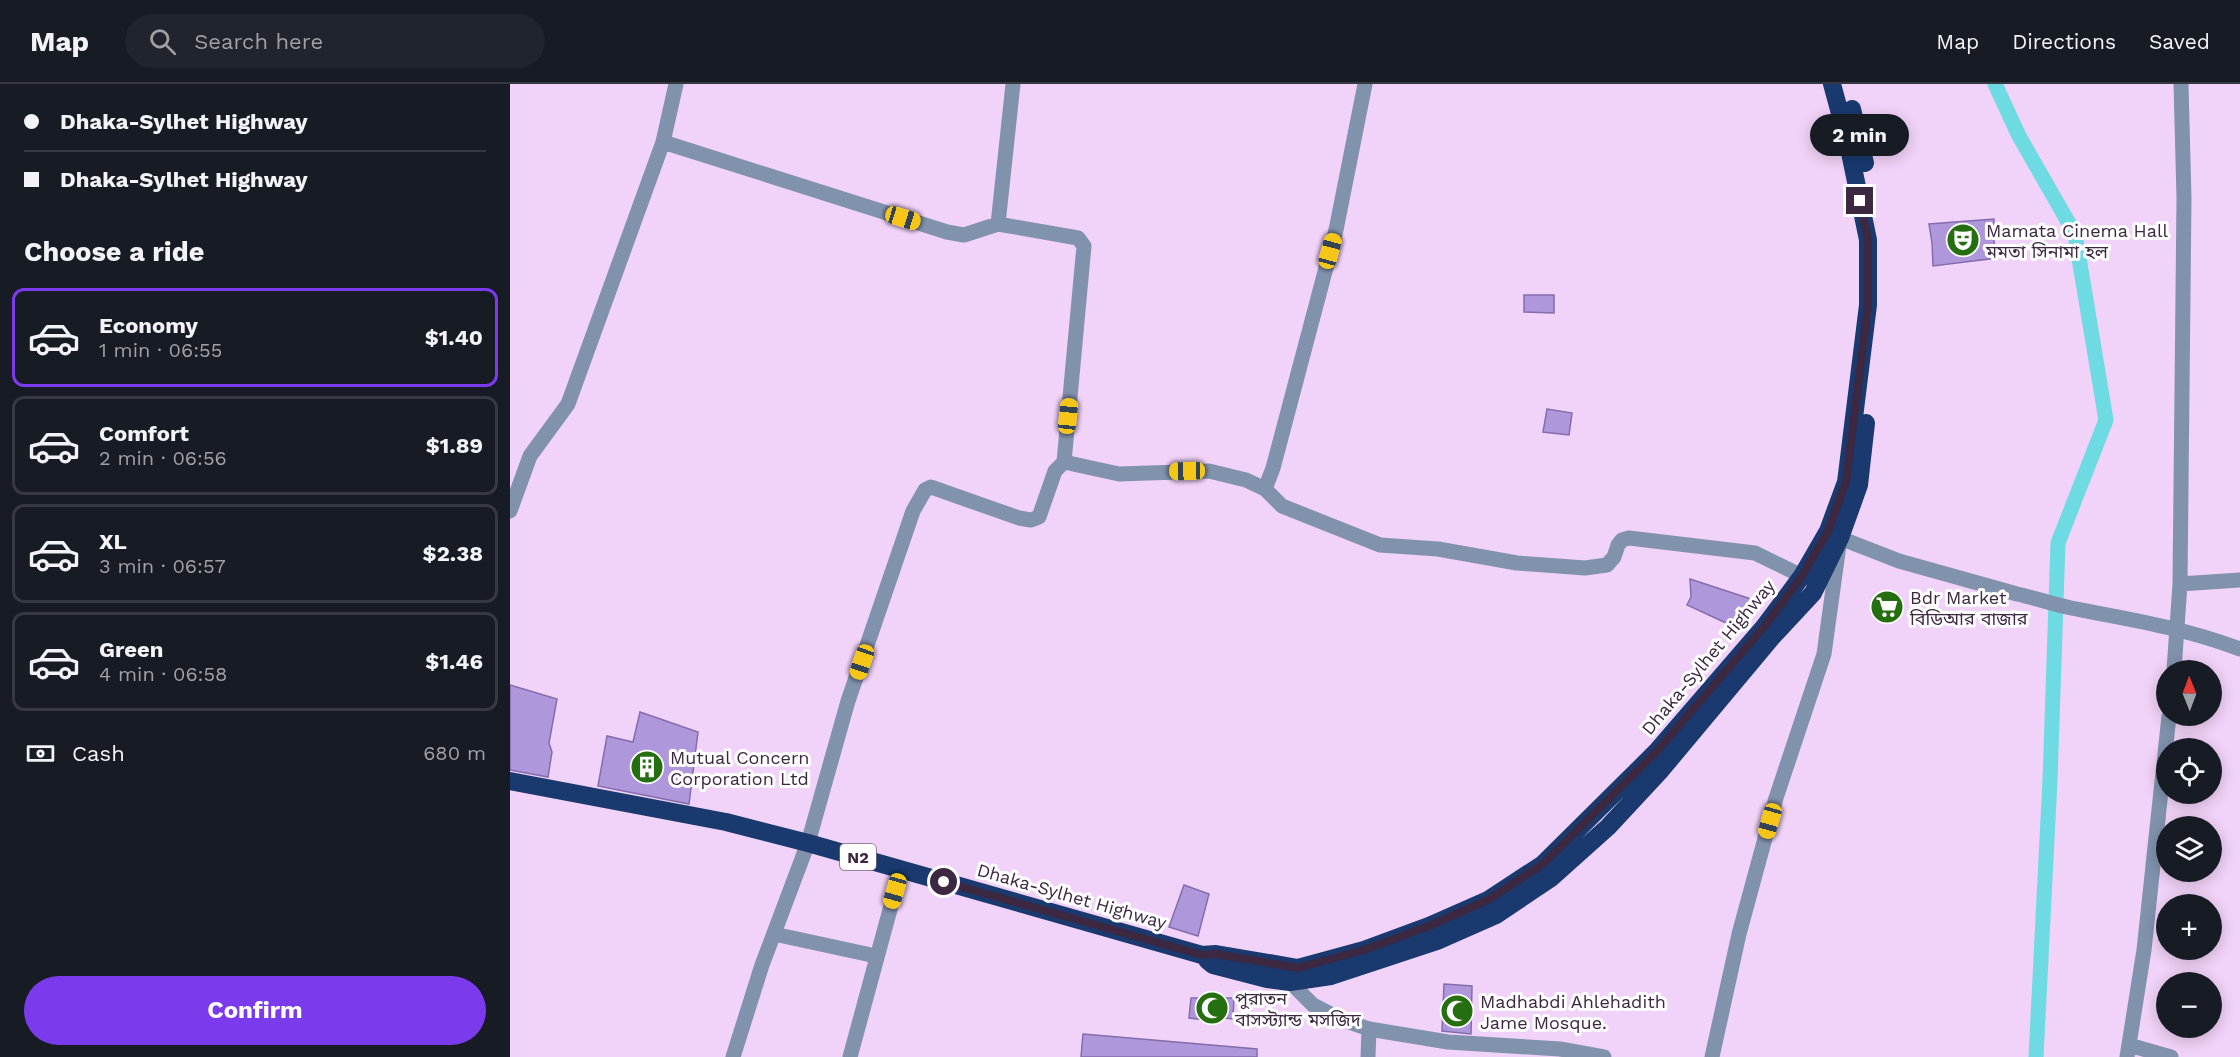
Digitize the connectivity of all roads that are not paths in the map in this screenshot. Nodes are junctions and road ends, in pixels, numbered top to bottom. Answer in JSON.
{"nodes":[{"id":1,"x":676,"y":84,"type":"edge"},
{"id":2,"x":1013,"y":84,"type":"edge"},
{"id":3,"x":1365,"y":84,"type":"edge"},
{"id":4,"x":1832,"y":84,"type":"edge"},
{"id":5,"x":1845,"y":84,"type":"edge"},
{"id":6,"x":2181,"y":84,"type":"edge"},
{"id":7,"x":663,"y":142,"type":"junction"},
{"id":8,"x":998,"y":224,"type":"junction"},
{"id":9,"x":1064,"y":462,"type":"junction"},
{"id":10,"x":1265,"y":489,"type":"junction"},
{"id":11,"x":510,"y":511,"type":"edge"},
{"id":12,"x":1840,"y":538,"type":"junction"},
{"id":13,"x":1802,"y":576,"type":"junction"},
{"id":14,"x":2240,"y":580,"type":"edge"},
{"id":15,"x":2180,"y":584,"type":"junction"},
{"id":16,"x":2178,"y":629,"type":"junction"},
{"id":17,"x":2240,"y":649,"type":"edge"},
{"id":18,"x":2175,"y":660,"type":"edge"},
{"id":19,"x":2168,"y":726,"type":"edge"},
{"id":20,"x":510,"y":781,"type":"edge"},
{"id":21,"x":808,"y":843,"type":"junction"},
{"id":22,"x":901,"y":869,"type":"junction"},
{"id":23,"x":774,"y":934,"type":"junction"},
{"id":24,"x":1202,"y":955,"type":"junction"},
{"id":25,"x":876,"y":956,"type":"junction"},
{"id":26,"x":1290,"y":982,"type":"junction"},
{"id":27,"x":1369,"y":1029,"type":"junction"},
{"id":28,"x":2128,"y":1051,"type":"edge"},
{"id":29,"x":734,"y":1057,"type":"edge"},
{"id":30,"x":850,"y":1057,"type":"edge"},
{"id":31,"x":1368,"y":1057,"type":"edge"},
{"id":32,"x":1604,"y":1057,"type":"edge"},
{"id":33,"x":1712,"y":1057,"type":"edge"},
{"id":34,"x":2171,"y":1057,"type":"edge"}],
"edges":[{"from":1,"to":7,"type":"street"},
{"from":2,"to":8,"type":"street"},
{"from":3,"to":10,"type":"street"},
{"from":4,"to":13,"type":"highway","name":"Dhaka-Sylhet Highway","number":"N2"},
{"from":5,"to":12,"type":"highway","name":"Dhaka-Sylhet Highway","number":"N2"},
{"from":6,"to":15,"type":"street"},
{"from":7,"to":8,"type":"street"},
{"from":7,"to":11,"type":"street"},
{"from":8,"to":9,"type":"street"},
{"from":9,"to":10,"type":"street"},
{"from":9,"to":21,"type":"street"},
{"from":10,"to":13,"type":"street"},
{"from":12,"to":16,"type":"street"},
{"from":12,"to":26,"type":"highway","name":"Dhaka-Sylhet Highway","number":"N2"},
{"from":12,"to":33,"type":"street"},
{"from":13,"to":24,"type":"highway","name":"Dhaka-Sylhet Highway","number":"N2"},
{"from":14,"to":15,"type":"street"},
{"from":15,"to":16,"type":"street"},
{"from":16,"to":17,"type":"street"},
{"from":16,"to":18,"type":"street"},
{"from":19,"to":28,"type":"street"},
{"from":20,"to":21,"type":"highway","name":"Dhaka-Sylhet Highway","number":"N2"},
{"from":21,"to":22,"type":"highway","name":"Dhaka-Sylhet Highway","number":"N2"},
{"from":21,"to":23,"type":"street"},
{"from":22,"to":24,"type":"highway","name":"Dhaka-Sylhet Highway","number":"N2"},
{"from":22,"to":25,"type":"street"},
{"from":23,"to":25,"type":"street"},
{"from":23,"to":29,"type":"street"},
{"from":24,"to":26,"type":"highway","name":"Dhaka-Sylhet Highway","number":"N2"},
{"from":25,"to":30,"type":"street"},
{"from":26,"to":27,"type":"street"},
{"from":27,"to":31,"type":"street"},
{"from":27,"to":32,"type":"street"},
{"from":28,"to":34,"type":"street"}]}
